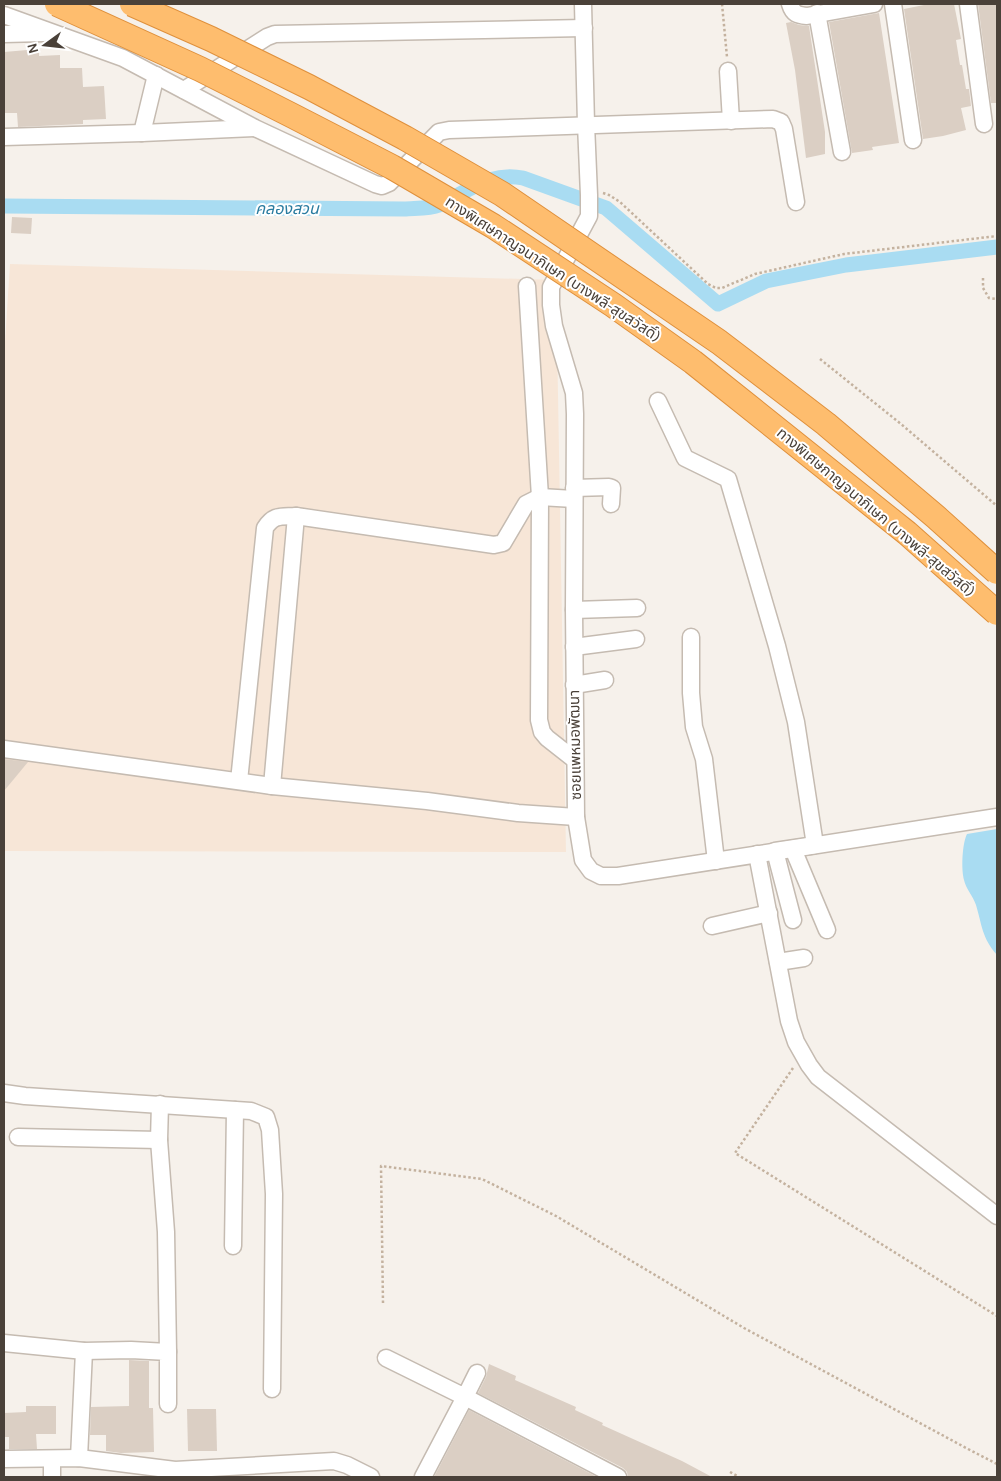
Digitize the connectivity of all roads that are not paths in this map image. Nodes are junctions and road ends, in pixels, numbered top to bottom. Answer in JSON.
{"nodes":[{"id":1,"x":57,"y":4,"type":"edge"},
{"id":2,"x":132,"y":4,"type":"edge"},
{"id":3,"x":583,"y":4,"type":"edge"},
{"id":4,"x":790,"y":4,"type":"edge"},
{"id":5,"x":867,"y":4,"type":"edge"},
{"id":6,"x":893,"y":4,"type":"edge"},
{"id":7,"x":968,"y":4,"type":"edge"},
{"id":8,"x":817,"y":13,"type":"junction"},
{"id":9,"x":4,"y":15,"type":"edge"},
{"id":10,"x":584,"y":28,"type":"junction"},
{"id":11,"x":54,"y":33,"type":"junction"},
{"id":12,"x":4,"y":34,"type":"edge"},
{"id":13,"x":728,"y":71,"type":"road end"},
{"id":14,"x":156,"y":75,"type":"junction"},
{"id":15,"x":184,"y":90,"type":"junction"},
{"id":16,"x":732,"y":121,"type":"junction"},
{"id":17,"x":586,"y":124,"type":"junction"},
{"id":18,"x":984,"y":124,"type":"dead end"},
{"id":19,"x":255,"y":128,"type":"junction"},
{"id":20,"x":142,"y":134,"type":"junction"},
{"id":21,"x":4,"y":137,"type":"edge"},
{"id":22,"x":913,"y":140,"type":"dead end"},
{"id":23,"x":842,"y":152,"type":"dead end"},
{"id":24,"x":796,"y":202,"type":"dead end"},
{"id":25,"x":527,"y":286,"type":"dead end"},
{"id":26,"x":658,"y":401,"type":"dead end"},
{"id":27,"x":574,"y":494,"type":"junction"},
{"id":28,"x":540,"y":497,"type":"junction"},
{"id":29,"x":612,"y":504,"type":"dead end"},
{"id":30,"x":296,"y":516,"type":"junction"},
{"id":31,"x":997,"y":572,"type":"edge"},
{"id":32,"x":637,"y":608,"type":"dead end"},
{"id":33,"x":574,"y":610,"type":"junction"},
{"id":34,"x":997,"y":613,"type":"edge"},
{"id":35,"x":691,"y":637,"type":"dead end"},
{"id":36,"x":636,"y":639,"type":"dead end"},
{"id":37,"x":574,"y":647,"type":"junction"},
{"id":38,"x":606,"y":680,"type":"dead end"},
{"id":39,"x":574,"y":685,"type":"junction"},
{"id":40,"x":4,"y":749,"type":"edge"},
{"id":41,"x":575,"y":760,"type":"junction"},
{"id":42,"x":239,"y":781,"type":"junction"},
{"id":43,"x":272,"y":786,"type":"junction"},
{"id":44,"x":576,"y":817,"type":"junction"},
{"id":45,"x":997,"y":817,"type":"edge"},
{"id":46,"x":815,"y":845,"type":"junction"},
{"id":47,"x":793,"y":849,"type":"junction"},
{"id":48,"x":775,"y":851,"type":"junction"},
{"id":49,"x":757,"y":854,"type":"junction"},
{"id":50,"x":716,"y":861,"type":"junction"},
{"id":51,"x":769,"y":913,"type":"junction"},
{"id":52,"x":793,"y":920,"type":"dead end"},
{"id":53,"x":712,"y":926,"type":"dead end"},
{"id":54,"x":827,"y":930,"type":"dead end"},
{"id":55,"x":804,"y":958,"type":"dead end"},
{"id":56,"x":778,"y":962,"type":"junction"},
{"id":57,"x":4,"y":1093,"type":"edge"},
{"id":58,"x":160,"y":1104,"type":"junction"},
{"id":59,"x":235,"y":1110,"type":"junction"},
{"id":60,"x":18,"y":1137,"type":"dead end"},
{"id":61,"x":159,"y":1140,"type":"junction"},
{"id":62,"x":997,"y":1216,"type":"edge"},
{"id":63,"x":233,"y":1246,"type":"dead end"},
{"id":64,"x":4,"y":1343,"type":"edge"},
{"id":65,"x":84,"y":1351,"type":"junction"},
{"id":66,"x":168,"y":1352,"type":"junction"},
{"id":67,"x":386,"y":1358,"type":"dead end"},
{"id":68,"x":477,"y":1373,"type":"dead end"},
{"id":69,"x":272,"y":1389,"type":"dead end"},
{"id":70,"x":465,"y":1397,"type":"junction"},
{"id":71,"x":168,"y":1404,"type":"dead end"},
{"id":72,"x":79,"y":1458,"type":"junction"},
{"id":73,"x":4,"y":1459,"type":"edge"},
{"id":74,"x":52,"y":1459,"type":"junction"},
{"id":75,"x":176,"y":1474,"type":"edge"},
{"id":76,"x":52,"y":1477,"type":"edge"},
{"id":77,"x":371,"y":1477,"type":"edge"},
{"id":78,"x":423,"y":1477,"type":"edge"},
{"id":79,"x":618,"y":1477,"type":"edge"}],
"edges":[{"from":1,"to":34,"type":"highway","name":"ทางพิเศษกาญจนาภิเษก (บางพลี-สุขสวัสดิ์)","bridge":true},
{"from":2,"to":31,"type":"highway","name":"ทางพิเศษกาญจนาภิเษก (บางพลี-สุขสวัสดิ์)","bridge":true},
{"from":3,"to":10,"type":"street"},
{"from":4,"to":8,"type":"street"},
{"from":5,"to":8,"type":"street"},
{"from":6,"to":22,"type":"street"},
{"from":7,"to":18,"type":"street"},
{"from":8,"to":23,"type":"street"},
{"from":9,"to":11,"type":"street"},
{"from":10,"to":15,"type":"street"},
{"from":10,"to":17,"type":"street"},
{"from":11,"to":12,"type":"street"},
{"from":11,"to":14,"type":"street"},
{"from":13,"to":16,"type":"street"},
{"from":14,"to":15,"type":"street"},
{"from":14,"to":20,"type":"street"},
{"from":15,"to":19,"type":"street"},
{"from":16,"to":17,"type":"street"},
{"from":16,"to":24,"type":"street"},
{"from":17,"to":19,"type":"street"},
{"from":17,"to":27,"type":"street","name":"ซอยแพหมอพัฒนา"},
{"from":19,"to":20,"type":"street"},
{"from":20,"to":21,"type":"street"},
{"from":25,"to":28,"type":"street"},
{"from":26,"to":46,"type":"street"},
{"from":27,"to":28,"type":"street"},
{"from":27,"to":29,"type":"street"},
{"from":27,"to":33,"type":"street","name":"ซอยแพหมอพัฒนา"},
{"from":28,"to":30,"type":"street"},
{"from":28,"to":41,"type":"street"},
{"from":30,"to":42,"type":"street"},
{"from":30,"to":43,"type":"street"},
{"from":32,"to":33,"type":"street"},
{"from":33,"to":37,"type":"street","name":"ซอยแพหมอพัฒนา"},
{"from":35,"to":50,"type":"street"},
{"from":36,"to":37,"type":"street"},
{"from":37,"to":39,"type":"street","name":"ซอยแพหมอพัฒนา"},
{"from":38,"to":39,"type":"street"},
{"from":39,"to":41,"type":"street","name":"ซอยแพหมอพัฒนา"},
{"from":40,"to":42,"type":"street"},
{"from":41,"to":44,"type":"street","name":"ซอยแพหมอพัฒนา"},
{"from":42,"to":43,"type":"street"},
{"from":43,"to":44,"type":"street"},
{"from":44,"to":50,"type":"street","name":"ซอยแพหมอพัฒนา"},
{"from":45,"to":46,"type":"street","name":"ซอยแพหมอพัฒนา"},
{"from":46,"to":47,"type":"street","name":"ซอยแพหมอพัฒนา"},
{"from":46,"to":48,"type":"street"},
{"from":47,"to":48,"type":"street","name":"ซอยแพหมอพัฒนา"},
{"from":47,"to":54,"type":"street"},
{"from":48,"to":49,"type":"street","name":"ซอยแพหมอพัฒนา"},
{"from":48,"to":52,"type":"street"},
{"from":49,"to":50,"type":"street","name":"ซอยแพหมอพัฒนา"},
{"from":49,"to":51,"type":"street"},
{"from":51,"to":53,"type":"street"},
{"from":51,"to":56,"type":"street"},
{"from":55,"to":56,"type":"street"},
{"from":56,"to":62,"type":"street"},
{"from":57,"to":58,"type":"street"},
{"from":58,"to":59,"type":"street"},
{"from":58,"to":61,"type":"street"},
{"from":59,"to":63,"type":"street"},
{"from":59,"to":69,"type":"street"},
{"from":60,"to":61,"type":"street"},
{"from":61,"to":66,"type":"street"},
{"from":64,"to":65,"type":"street"},
{"from":65,"to":66,"type":"street"},
{"from":65,"to":72,"type":"street"},
{"from":66,"to":71,"type":"street"},
{"from":67,"to":70,"type":"street"},
{"from":68,"to":70,"type":"street"},
{"from":70,"to":78,"type":"street"},
{"from":70,"to":79,"type":"street"},
{"from":72,"to":74,"type":"street"},
{"from":72,"to":75,"type":"street"},
{"from":73,"to":74,"type":"street"},
{"from":74,"to":76,"type":"street"},
{"from":75,"to":77,"type":"street"}]}
